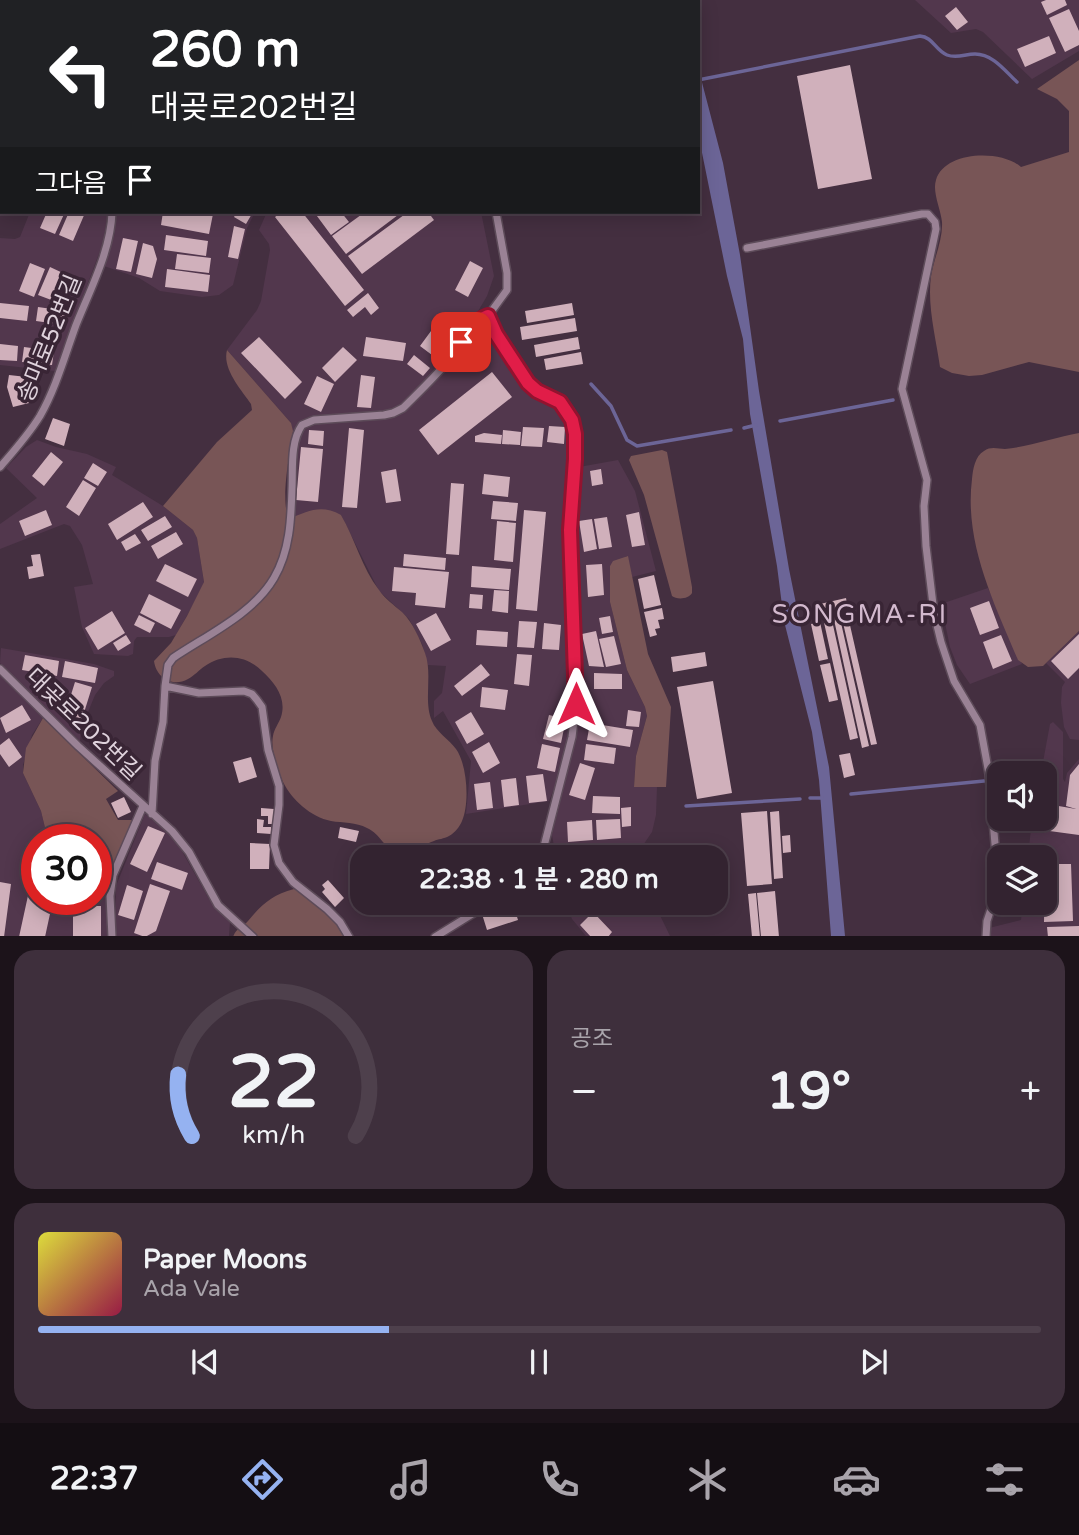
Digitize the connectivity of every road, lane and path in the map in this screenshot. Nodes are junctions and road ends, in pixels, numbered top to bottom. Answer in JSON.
{"nodes":[{"id":1,"x":111,"y":214,"type":"edge"},
{"id":2,"x":496,"y":214,"type":"edge"},
{"id":3,"x":747,"y":248,"type":"dead end"},
{"id":4,"x":488,"y":316,"type":"junction"},
{"id":5,"x":0,"y":467,"type":"edge"},
{"id":6,"x":0,"y":669,"type":"edge"},
{"id":7,"x":165,"y":686,"type":"junction"},
{"id":8,"x":143,"y":806,"type":"junction"},
{"id":9,"x":152,"y":814,"type":"junction"},
{"id":10,"x":544,"y":845,"type":"edge"},
{"id":11,"x":470,"y":915,"type":"edge"},
{"id":12,"x":112,"y":936,"type":"edge"},
{"id":13,"x":253,"y":936,"type":"edge"},
{"id":14,"x":349,"y":936,"type":"edge"},
{"id":15,"x":435,"y":936,"type":"edge"},
{"id":16,"x":986,"y":936,"type":"edge"}],
"edges":[{"from":1,"to":5,"type":"street","name":"송마로52번길"},
{"from":2,"to":4,"type":"street"},
{"from":3,"to":16,"type":"street"},
{"from":4,"to":7,"type":"street"},
{"from":4,"to":10,"type":"street"},
{"from":6,"to":8,"type":"street","name":"대곶로202번길"},
{"from":7,"to":9,"type":"street"},
{"from":7,"to":14,"type":"street"},
{"from":8,"to":9,"type":"street","name":"대곶로202번길"},
{"from":8,"to":12,"type":"street","name":"대곶로202번길"},
{"from":9,"to":13,"type":"street","name":"대곶로202번길"},
{"from":11,"to":15,"type":"street"}]}
